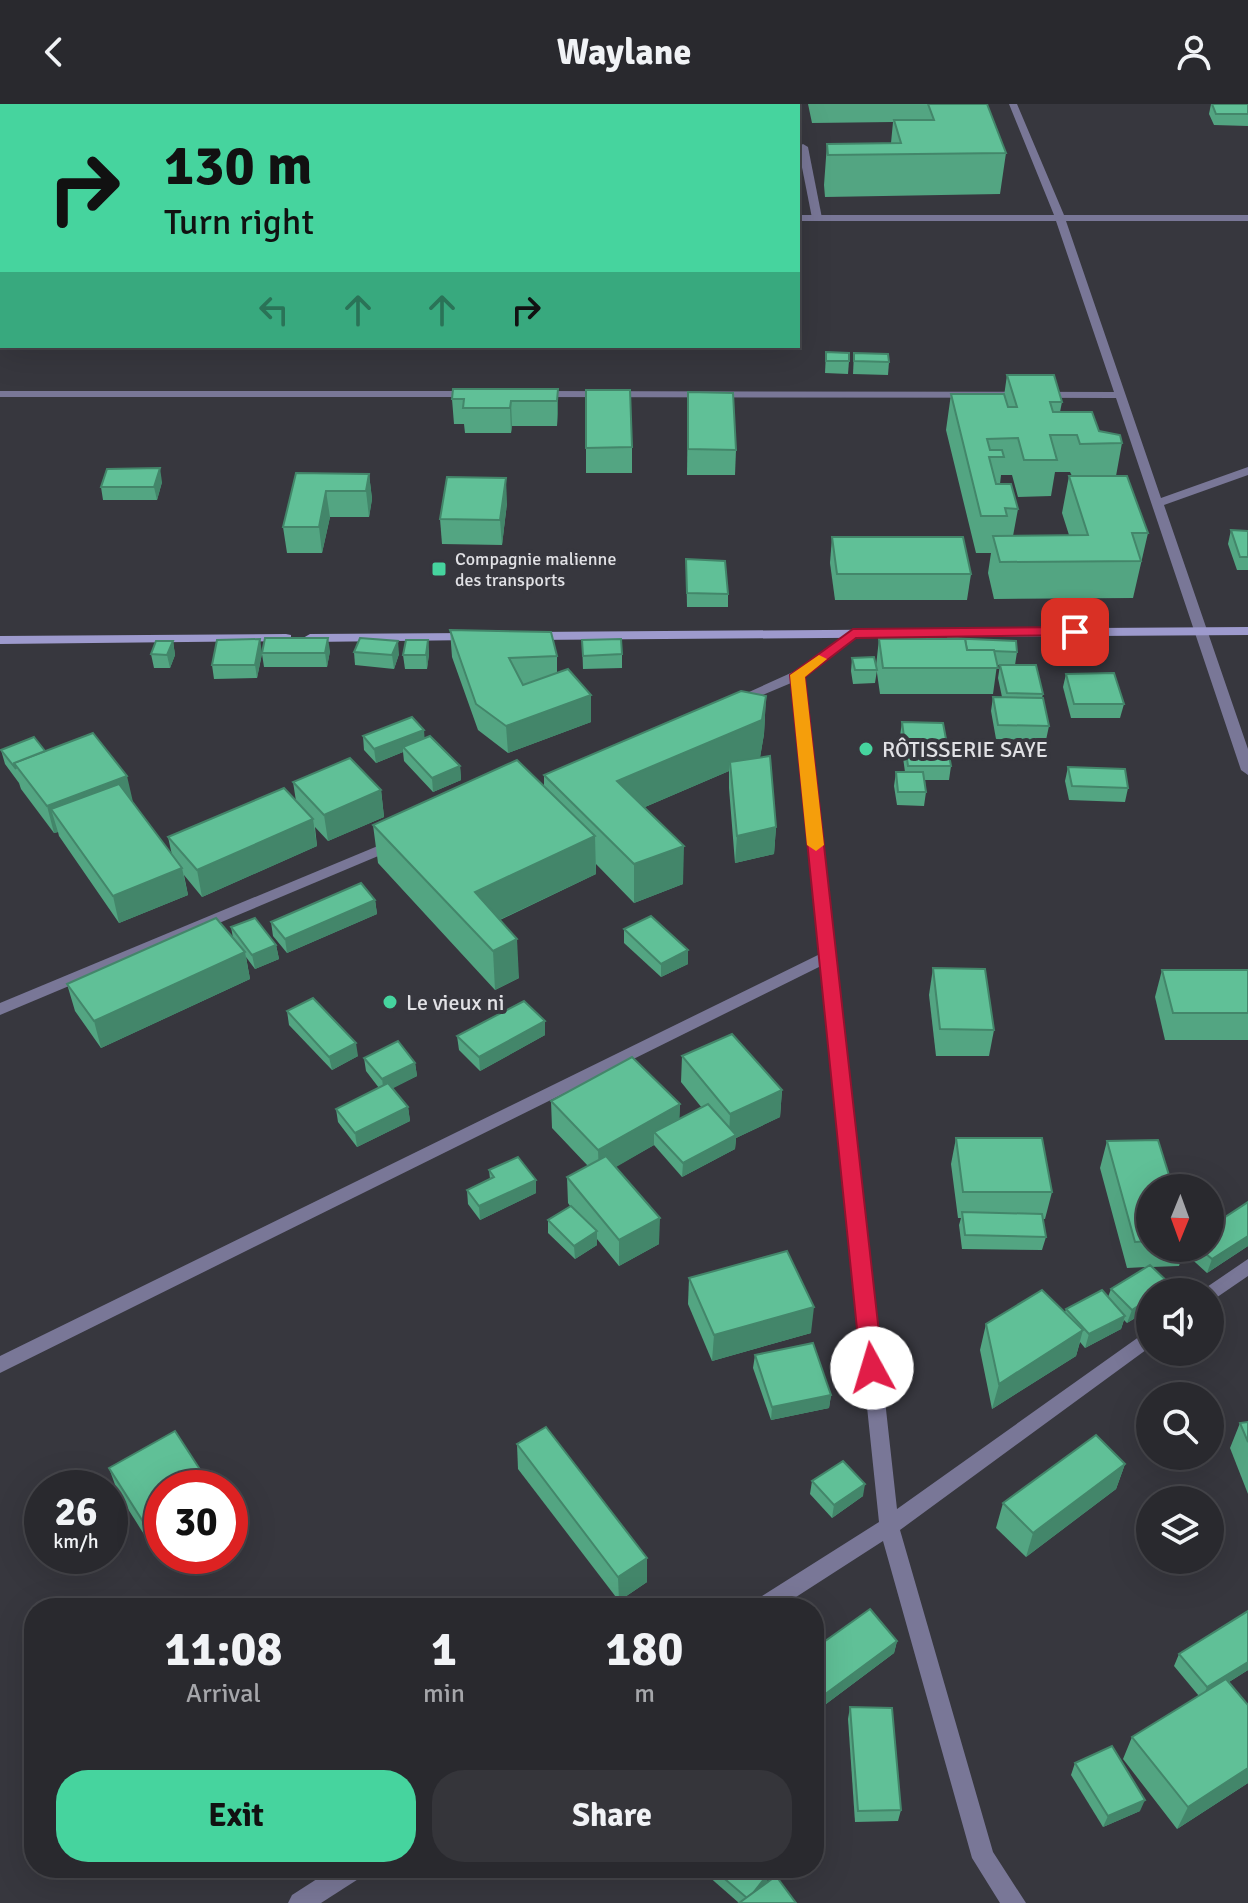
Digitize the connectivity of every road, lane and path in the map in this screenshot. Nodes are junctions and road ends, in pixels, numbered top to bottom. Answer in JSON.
{"nodes":[{"id":1,"x":1013,"y":104,"type":"edge"},
{"id":2,"x":803,"y":147,"type":"dead end"},
{"id":3,"x":800,"y":218,"type":"edge"},
{"id":4,"x":817,"y":218,"type":"junction"},
{"id":5,"x":1060,"y":218,"type":"junction"},
{"id":6,"x":1248,"y":218,"type":"edge"},
{"id":7,"x":0,"y":394,"type":"edge"},
{"id":8,"x":489,"y":394,"type":"edge"},
{"id":9,"x":521,"y":394,"type":"edge"},
{"id":10,"x":1120,"y":395,"type":"junction"},
{"id":11,"x":1248,"y":471,"type":"edge"},
{"id":12,"x":1159,"y":503,"type":"junction"},
{"id":13,"x":1203,"y":631,"type":"junction"},
{"id":14,"x":1248,"y":631,"type":"edge"},
{"id":15,"x":853,"y":634,"type":"junction"},
{"id":16,"x":521,"y":636,"type":"edge"},
{"id":17,"x":490,"y":637,"type":"edge"},
{"id":18,"x":0,"y":640,"type":"edge"},
{"id":19,"x":798,"y":675,"type":"junction"},
{"id":20,"x":725,"y":706,"type":"edge"},
{"id":21,"x":1248,"y":770,"type":"edge"},
{"id":22,"x":406,"y":839,"type":"edge"},
{"id":23,"x":827,"y":957,"type":"junction"},
{"id":24,"x":0,"y":1009,"type":"edge"},
{"id":25,"x":1248,"y":1266,"type":"edge"},
{"id":26,"x":1224,"y":1284,"type":"edge"},
{"id":27,"x":1136,"y":1347,"type":"edge"},
{"id":28,"x":0,"y":1365,"type":"edge"},
{"id":29,"x":889,"y":1526,"type":"junction"},
{"id":30,"x":777,"y":1598,"type":"edge"},
{"id":31,"x":339,"y":1878,"type":"edge"},
{"id":32,"x":300,"y":1903,"type":"edge"},
{"id":33,"x":1014,"y":1903,"type":"edge"}],
"edges":[{"from":1,"to":5,"type":"street"},
{"from":2,"to":4,"type":"street"},
{"from":3,"to":4,"type":"street"},
{"from":4,"to":5,"type":"street"},
{"from":5,"to":6,"type":"street"},
{"from":5,"to":10,"type":"street"},
{"from":7,"to":8,"type":"street"},
{"from":9,"to":10,"type":"street"},
{"from":10,"to":12,"type":"street"},
{"from":11,"to":12,"type":"street"},
{"from":12,"to":13,"type":"street"},
{"from":13,"to":14,"type":"main road"},
{"from":13,"to":15,"type":"main road"},
{"from":13,"to":21,"type":"street"},
{"from":15,"to":16,"type":"main road"},
{"from":15,"to":19,"type":"street"},
{"from":17,"to":18,"type":"main road"},
{"from":19,"to":20,"type":"street"},
{"from":19,"to":23,"type":"street"},
{"from":22,"to":24,"type":"street"},
{"from":23,"to":28,"type":"street"},
{"from":23,"to":29,"type":"street"},
{"from":25,"to":26,"type":"street"},
{"from":27,"to":29,"type":"street"},
{"from":29,"to":30,"type":"street"},
{"from":29,"to":33,"type":"street"},
{"from":31,"to":32,"type":"street"}]}
